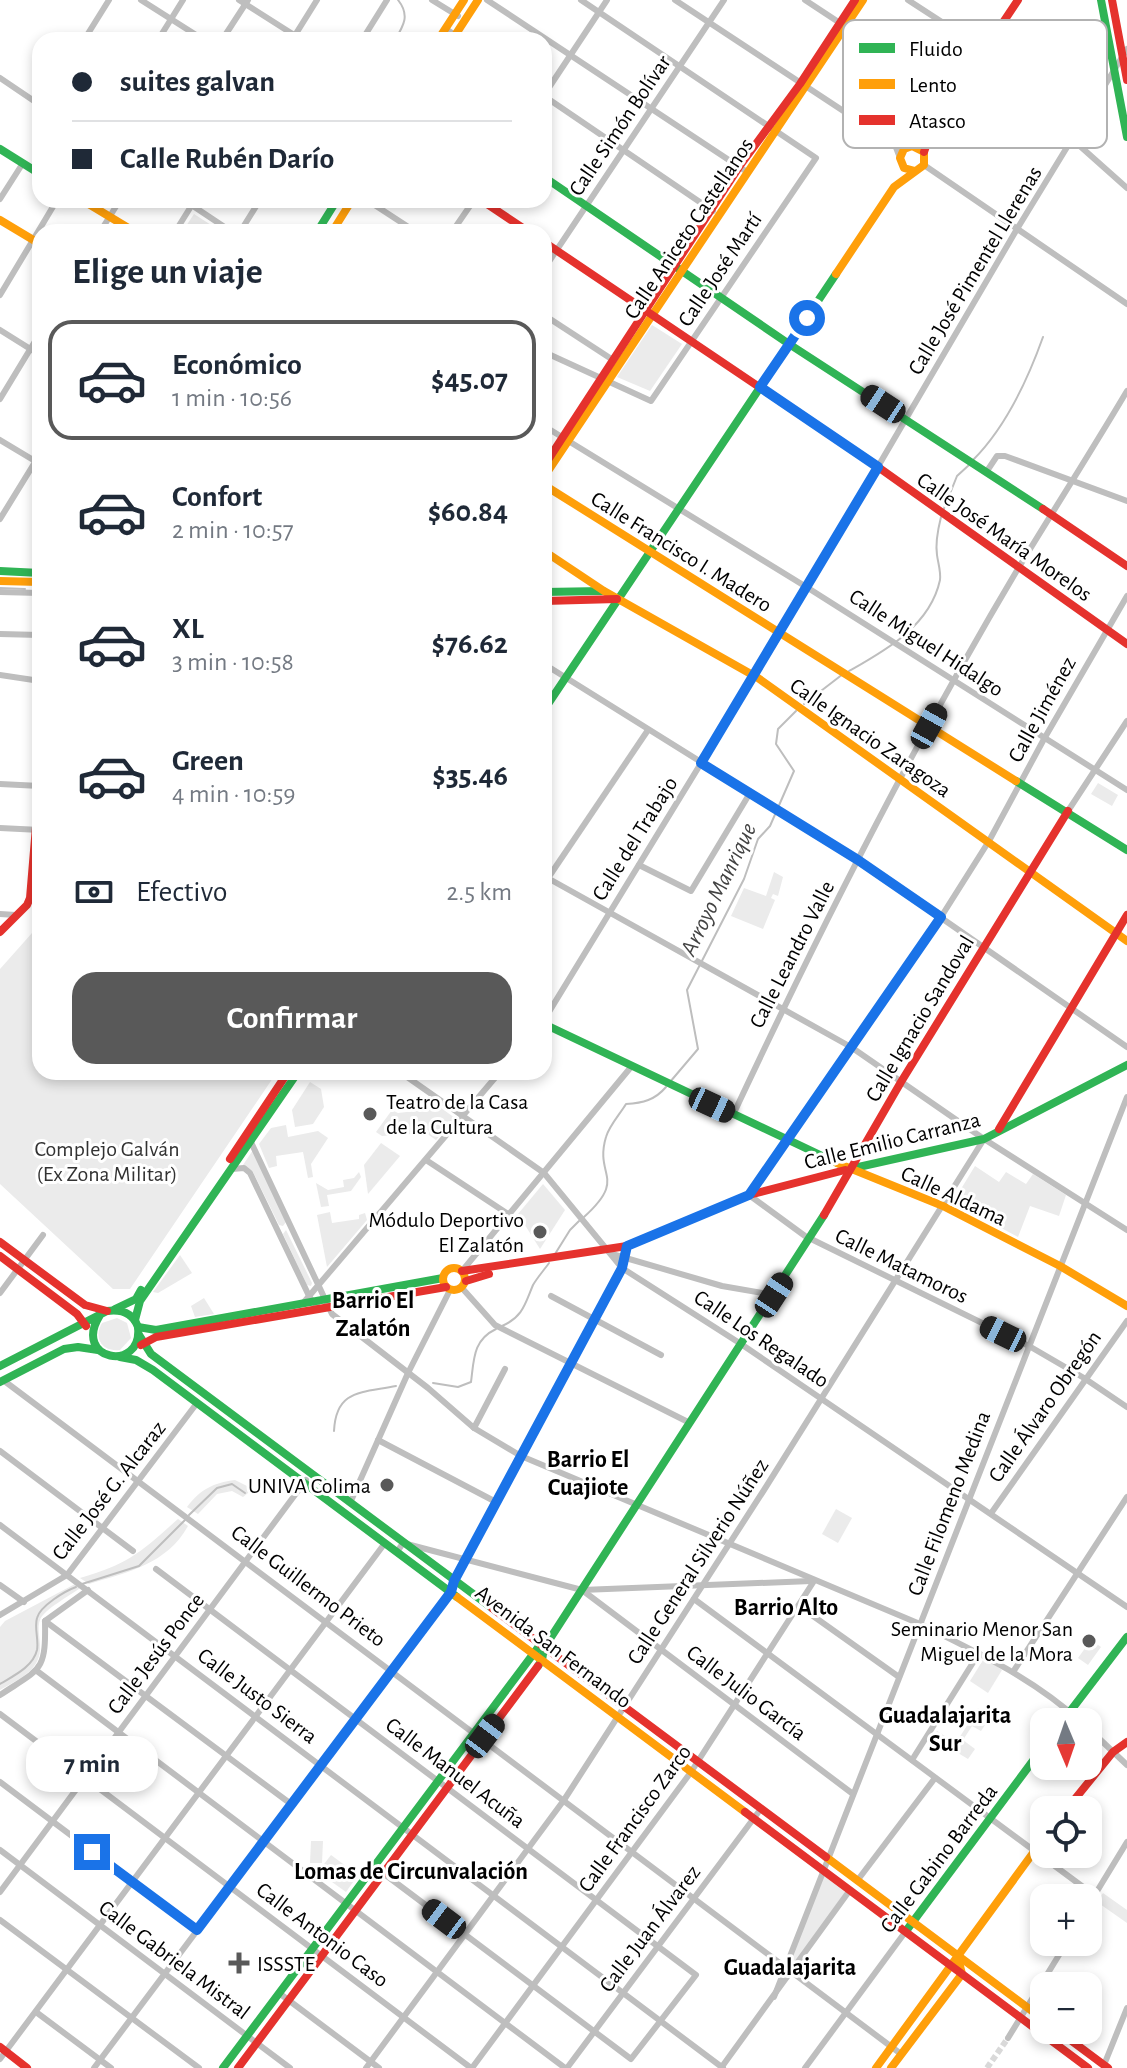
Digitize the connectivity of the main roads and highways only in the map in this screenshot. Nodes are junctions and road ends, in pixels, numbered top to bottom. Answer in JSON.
{"nodes":[{"id":1,"x":464,"y":0,"type":"edge"},
{"id":2,"x":478,"y":0,"type":"edge"},
{"id":3,"x":855,"y":0,"type":"edge"},
{"id":4,"x":863,"y":0,"type":"edge"},
{"id":5,"x":1018,"y":0,"type":"edge"},
{"id":6,"x":1101,"y":0,"type":"edge"},
{"id":7,"x":1112,"y":0,"type":"edge"},
{"id":8,"x":845,"y":20,"type":"edge"},
{"id":9,"x":847,"y":20,"type":"edge"},
{"id":10,"x":1005,"y":20,"type":"edge"},
{"id":11,"x":1105,"y":20,"type":"edge"},
{"id":12,"x":843,"y":25,"type":"edge"},
{"id":13,"x":1107,"y":30,"type":"edge"},
{"id":14,"x":444,"y":32,"type":"edge"},
{"id":15,"x":460,"y":32,"type":"edge"},
{"id":16,"x":1125,"y":53,"type":"edge"},
{"id":17,"x":1127,"y":80,"type":"edge"},
{"id":18,"x":1127,"y":137,"type":"edge"},
{"id":19,"x":909,"y":148,"type":"edge"},
{"id":20,"x":915,"y":148,"type":"edge"},
{"id":21,"x":925,"y":148,"type":"edge"},
{"id":22,"x":0,"y":149,"type":"edge"},
{"id":23,"x":924,"y":152,"type":"junction"},
{"id":24,"x":900,"y":160,"type":"junction"},
{"id":25,"x":32,"y":169,"type":"edge"},
{"id":26,"x":915,"y":171,"type":"junction"},
{"id":27,"x":552,"y":183,"type":"edge"},
{"id":28,"x":894,"y":187,"type":"junction"},
{"id":29,"x":95,"y":208,"type":"edge"},
{"id":30,"x":493,"y":208,"type":"edge"},
{"id":31,"x":0,"y":220,"type":"edge"},
{"id":32,"x":121,"y":224,"type":"edge"},
{"id":33,"x":517,"y":224,"type":"edge"},
{"id":34,"x":32,"y":240,"type":"edge"},
{"id":35,"x":552,"y":248,"type":"edge"},
{"id":36,"x":678,"y":267,"type":"junction"},
{"id":37,"x":649,"y":313,"type":"junction"},
{"id":38,"x":789,"y":344,"type":"junction"},
{"id":39,"x":605,"y":380,"type":"junction"},
{"id":40,"x":760,"y":387,"type":"junction"},
{"id":41,"x":566,"y":439,"type":"junction"},
{"id":42,"x":552,"y":456,"type":"edge"},
{"id":43,"x":552,"y":463,"type":"edge"},
{"id":44,"x":552,"y":490,"type":"edge"},
{"id":45,"x":650,"y":552,"type":"junction"},
{"id":46,"x":552,"y":557,"type":"edge"},
{"id":47,"x":1127,"y":566,"type":"edge"},
{"id":48,"x":32,"y":570,"type":"edge"},
{"id":49,"x":0,"y":571,"type":"edge"},
{"id":50,"x":0,"y":581,"type":"edge"},
{"id":51,"x":32,"y":582,"type":"edge"},
{"id":52,"x":552,"y":592,"type":"edge"},
{"id":53,"x":604,"y":595,"type":"junction"},
{"id":54,"x":552,"y":600,"type":"edge"},
{"id":55,"x":615,"y":602,"type":"junction"},
{"id":56,"x":1127,"y":644,"type":"edge"},
{"id":57,"x":552,"y":698,"type":"edge"},
{"id":58,"x":1068,"y":811,"type":"junction"},
{"id":59,"x":1127,"y":850,"type":"edge"},
{"id":60,"x":1031,"y":871,"type":"junction"},
{"id":61,"x":32,"y":882,"type":"edge"},
{"id":62,"x":1127,"y":915,"type":"edge"},
{"id":63,"x":0,"y":932,"type":"edge"},
{"id":64,"x":1116,"y":933,"type":"junction"},
{"id":65,"x":1127,"y":941,"type":"edge"},
{"id":66,"x":552,"y":1026,"type":"edge"},
{"id":67,"x":1127,"y":1065,"type":"edge"},
{"id":68,"x":283,"y":1080,"type":"edge"},
{"id":69,"x":292,"y":1080,"type":"edge"},
{"id":70,"x":1000,"y":1129,"type":"junction"},
{"id":71,"x":849,"y":1169,"type":"junction"},
{"id":72,"x":0,"y":1242,"type":"edge"},
{"id":73,"x":0,"y":1256,"type":"edge"},
{"id":74,"x":542,"y":1262,"type":"junction"},
{"id":75,"x":462,"y":1271,"type":"junction"},
{"id":76,"x":464,"y":1284,"type":"junction"},
{"id":77,"x":446,"y":1285,"type":"junction"},
{"id":78,"x":324,"y":1304,"type":"junction"},
{"id":79,"x":1127,"y":1306,"type":"edge"},
{"id":80,"x":107,"y":1311,"type":"junction"},
{"id":81,"x":85,"y":1322,"type":"junction"},
{"id":82,"x":139,"y":1331,"type":"junction"},
{"id":83,"x":91,"y":1336,"type":"junction"},
{"id":84,"x":98,"y":1350,"type":"junction"},
{"id":85,"x":120,"y":1357,"type":"junction"},
{"id":86,"x":0,"y":1366,"type":"edge"},
{"id":87,"x":1,"y":1380,"type":"edge"},
{"id":88,"x":237,"y":1418,"type":"junction"},
{"id":89,"x":231,"y":1428,"type":"junction"},
{"id":90,"x":1127,"y":1637,"type":"edge"},
{"id":91,"x":539,"y":1649,"type":"junction"},
{"id":92,"x":542,"y":1660,"type":"junction"},
{"id":93,"x":1073,"y":1708,"type":"edge"},
{"id":94,"x":1127,"y":1742,"type":"edge"},
{"id":95,"x":1030,"y":1765,"type":"edge"},
{"id":96,"x":1077,"y":1796,"type":"edge"},
{"id":97,"x":757,"y":1814,"type":"junction"},
{"id":98,"x":1030,"y":1857,"type":"edge"},
{"id":99,"x":909,"y":1927,"type":"junction"},
{"id":100,"x":955,"y":1962,"type":"junction"},
{"id":101,"x":962,"y":1974,"type":"junction"},
{"id":102,"x":1030,"y":2010,"type":"edge"},
{"id":103,"x":1076,"y":2044,"type":"edge"},
{"id":104,"x":2,"y":2053,"type":"edge"},
{"id":105,"x":1106,"y":2066,"type":"edge"},
{"id":106,"x":27,"y":2068,"type":"edge"},
{"id":107,"x":223,"y":2068,"type":"edge"},
{"id":108,"x":238,"y":2068,"type":"edge"},
{"id":109,"x":876,"y":2068,"type":"edge"},
{"id":110,"x":891,"y":2068,"type":"edge"},
{"id":111,"x":1088,"y":2068,"type":"edge"}],
"edges":[{"from":1,"to":14,"type":"main road"},
{"from":2,"to":15,"type":"main road"},
{"from":3,"to":8,"type":"main road","name":"Calle Aniceto Castellanos"},
{"from":4,"to":9,"type":"main road","name":"Calle Aniceto Castellanos"},
{"from":5,"to":10,"type":"main road"},
{"from":6,"to":11,"type":"main road"},
{"from":7,"to":16,"type":"main road"},
{"from":12,"to":36,"type":"main road","name":"Calle Aniceto Castellanos"},
{"from":13,"to":18,"type":"main road"},
{"from":16,"to":17,"type":"main road"},
{"from":19,"to":24,"type":"main road"},
{"from":20,"to":23,"type":"main road"},
{"from":21,"to":23,"type":"main road"},
{"from":22,"to":25,"type":"main road"},
{"from":23,"to":26,"type":"main road"},
{"from":24,"to":26,"type":"main road"},
{"from":24,"to":28,"type":"main road"},
{"from":26,"to":28,"type":"main road"},
{"from":27,"to":36,"type":"main road"},
{"from":28,"to":38,"type":"main road"},
{"from":29,"to":32,"type":"main road"},
{"from":30,"to":33,"type":"main road"},
{"from":31,"to":34,"type":"main road"},
{"from":35,"to":37,"type":"main road","name":"Calle José María Morelos"},
{"from":36,"to":37,"type":"main road","name":"Calle Aniceto Castellanos"},
{"from":36,"to":38,"type":"main road"},
{"from":37,"to":39,"type":"main road","name":"Calle Aniceto Castellanos"},
{"from":37,"to":39,"type":"main road","name":"Calle Aniceto Castellanos"},
{"from":37,"to":40,"type":"main road","name":"Calle José María Morelos"},
{"from":38,"to":40,"type":"main road"},
{"from":38,"to":47,"type":"main road"},
{"from":39,"to":41,"type":"main road","name":"Calle Aniceto Castellanos"},
{"from":40,"to":45,"type":"main road"},
{"from":40,"to":56,"type":"main road","name":"Calle José María Morelos"},
{"from":41,"to":42,"type":"main road","name":"Calle Aniceto Castellanos"},
{"from":41,"to":43,"type":"main road","name":"Calle Aniceto Castellanos"},
{"from":44,"to":45,"type":"main road","name":"Calle Francisco I. Madero"},
{"from":45,"to":55,"type":"main road"},
{"from":45,"to":58,"type":"main road","name":"Calle Francisco I. Madero"},
{"from":46,"to":53,"type":"main road"},
{"from":48,"to":49,"type":"main road"},
{"from":50,"to":51,"type":"main road"},
{"from":52,"to":53,"type":"main road"},
{"from":53,"to":54,"type":"main road"},
{"from":53,"to":55,"type":"main road","name":"Calle Ignacio Zaragoza"},
{"from":55,"to":57,"type":"main road"},
{"from":55,"to":60,"type":"main road","name":"Calle Ignacio Zaragoza"},
{"from":58,"to":59,"type":"main road","name":"Calle Francisco I. Madero"},
{"from":58,"to":60,"type":"main road","name":"Calle Ignacio Sandoval"},
{"from":60,"to":64,"type":"main road","name":"Calle Ignacio Zaragoza"},
{"from":60,"to":71,"type":"main road","name":"Calle Ignacio Sandoval"},
{"from":61,"to":63,"type":"main road"},
{"from":62,"to":64,"type":"main road"},
{"from":64,"to":65,"type":"main road","name":"Calle Ignacio Zaragoza"},
{"from":64,"to":70,"type":"main road"},
{"from":66,"to":71,"type":"main road","name":"Calle Aldama"},
{"from":67,"to":70,"type":"main road","name":"Calle Emilio Carranza"},
{"from":68,"to":80,"type":"main road"},
{"from":69,"to":82,"type":"main road"},
{"from":70,"to":71,"type":"main road","name":"Calle Emilio Carranza"},
{"from":71,"to":74,"type":"main road","name":"Calle Emilio Carranza"},
{"from":71,"to":79,"type":"main road","name":"Calle Aldama"},
{"from":71,"to":91,"type":"main road","name":"Calle Ignacio Sandoval"},
{"from":72,"to":80,"type":"main road"},
{"from":73,"to":81,"type":"main road"},
{"from":74,"to":75,"type":"main road","name":"Calle Emilio Carranza"},
{"from":74,"to":76,"type":"main road","name":"Calle Emilio Carranza"},
{"from":75,"to":76,"type":"main road"},
{"from":75,"to":77,"type":"main road","name":"Calle Emilio Carranza"},
{"from":76,"to":77,"type":"main road","name":"Calle Emilio Carranza"},
{"from":77,"to":78,"type":"main road"},
{"from":78,"to":82,"type":"main road"},
{"from":78,"to":82,"type":"main road"},
{"from":80,"to":81,"type":"main road"},
{"from":80,"to":82,"type":"main road"},
{"from":80,"to":83,"type":"main road"},
{"from":81,"to":83,"type":"main road"},
{"from":81,"to":86,"type":"main road"},
{"from":82,"to":85,"type":"main road"},
{"from":82,"to":88,"type":"main road","name":"Avenida San Fernando"},
{"from":83,"to":84,"type":"main road"},
{"from":84,"to":85,"type":"main road"},
{"from":84,"to":87,"type":"main road"},
{"from":85,"to":89,"type":"main road","name":"Avenida San Fernando"},
{"from":88,"to":89,"type":"main road"},
{"from":88,"to":91,"type":"main road","name":"Avenida San Fernando"},
{"from":89,"to":91,"type":"main road","name":"Avenida San Fernando"},
{"from":90,"to":93,"type":"main road"},
{"from":91,"to":92,"type":"main road","name":"Avenida San Fernando"},
{"from":91,"to":97,"type":"main road","name":"Avenida San Fernando"},
{"from":91,"to":107,"type":"main road","name":"Calle Ignacio Sandoval"},
{"from":92,"to":97,"type":"main road","name":"Avenida San Fernando"},
{"from":92,"to":108,"type":"main road"},
{"from":94,"to":96,"type":"main road"},
{"from":95,"to":99,"type":"main road","name":"Calle Gabino Barreda"},
{"from":97,"to":99,"type":"main road","name":"Avenida San Fernando"},
{"from":98,"to":100,"type":"main road"},
{"from":99,"to":100,"type":"main road","name":"Avenida San Fernando"},
{"from":100,"to":101,"type":"main road","name":"Avenida San Fernando"},
{"from":100,"to":102,"type":"main road"},
{"from":100,"to":109,"type":"main road"},
{"from":101,"to":110,"type":"main road"},
{"from":101,"to":111,"type":"main road","name":"Avenida San Fernando"},
{"from":103,"to":105,"type":"main road"},
{"from":104,"to":106,"type":"main road"}]}
